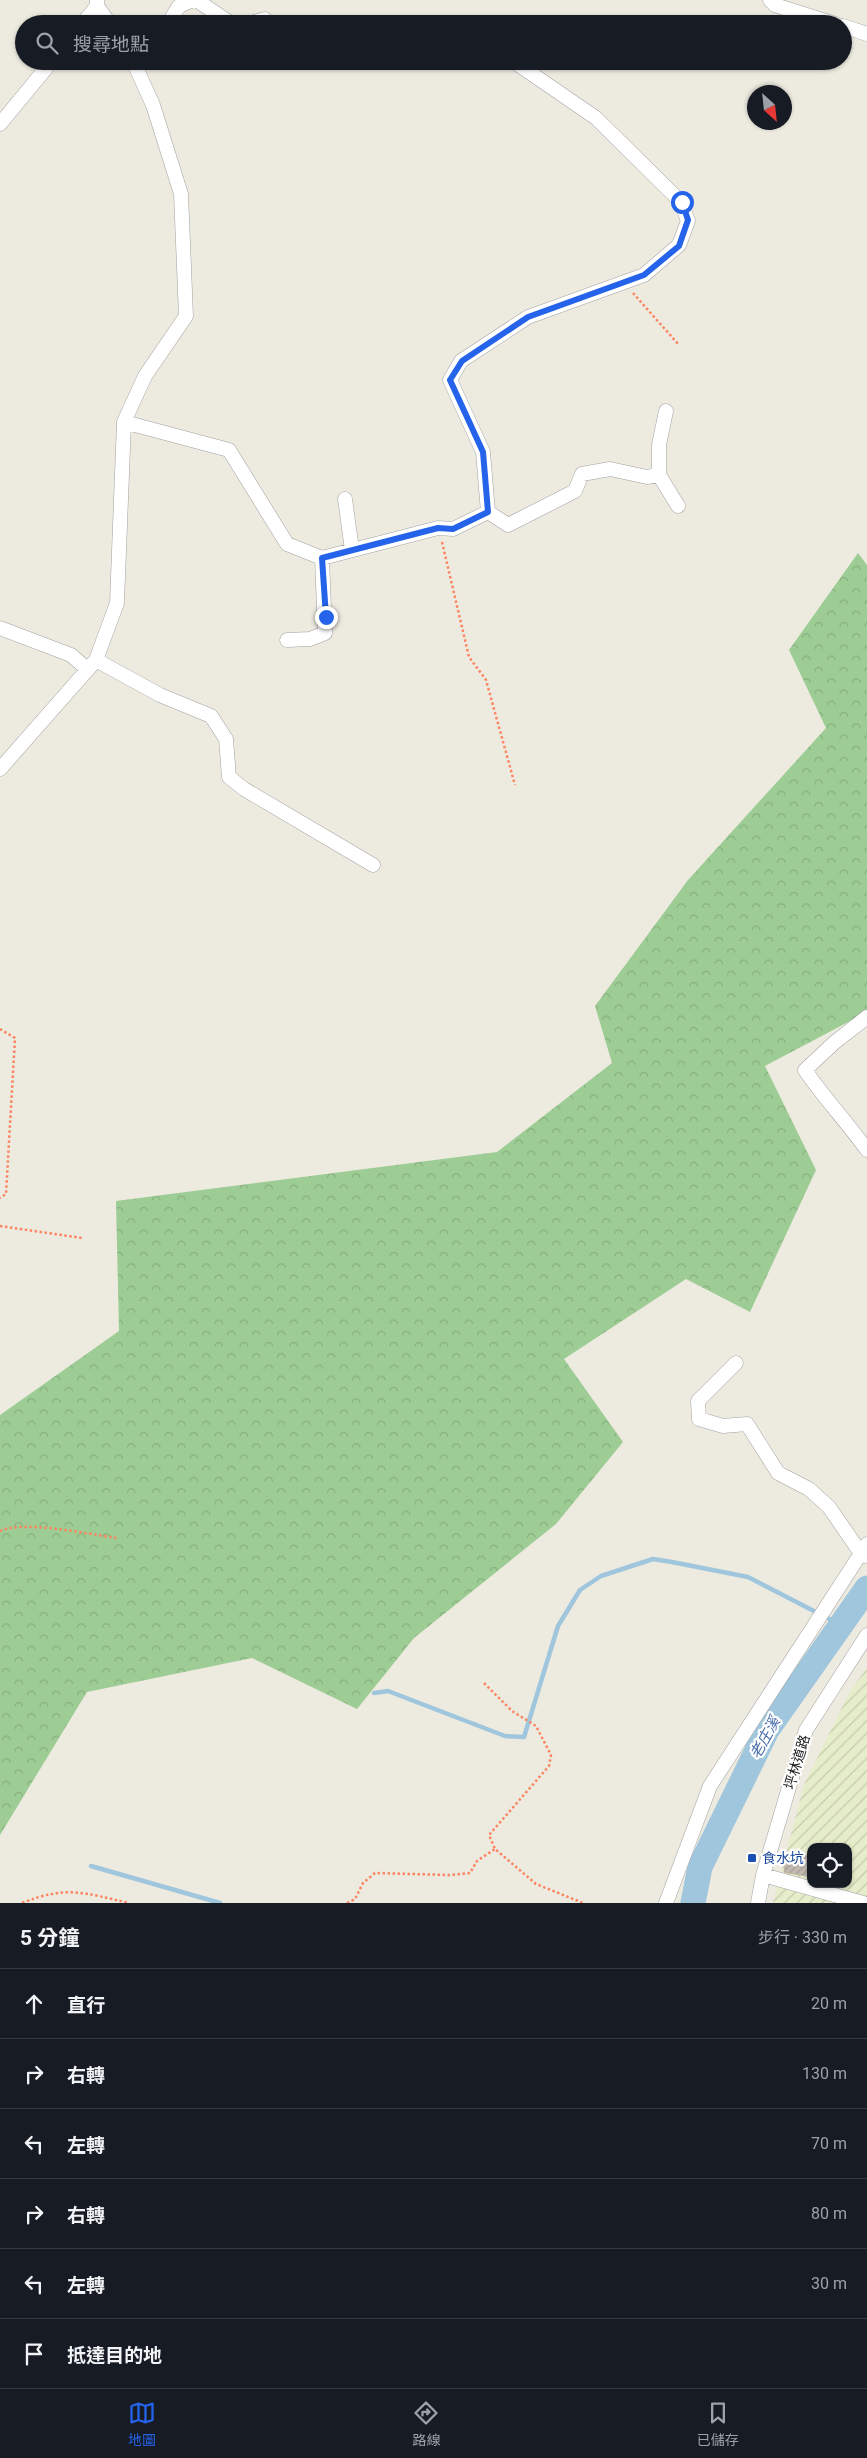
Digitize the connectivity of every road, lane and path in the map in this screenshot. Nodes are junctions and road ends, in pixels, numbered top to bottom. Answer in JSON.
{"nodes":[{"id":1,"x":194,"y":0,"type":"edge"},
{"id":2,"x":770,"y":0,"type":"edge"},
{"id":3,"x":97,"y":3,"type":"edge"},
{"id":4,"x":88,"y":15,"type":"edge"},
{"id":5,"x":104,"y":15,"type":"edge"},
{"id":6,"x":174,"y":15,"type":"edge"},
{"id":7,"x":218,"y":15,"type":"edge"},
{"id":8,"x":807,"y":15,"type":"edge"},
{"id":9,"x":852,"y":29,"type":"edge"},
{"id":10,"x":867,"y":34,"type":"edge"},
{"id":11,"x":45,"y":70,"type":"edge"},
{"id":12,"x":137,"y":70,"type":"edge"},
{"id":13,"x":526,"y":70,"type":"edge"},
{"id":14,"x":0,"y":124,"type":"edge"},
{"id":15,"x":623,"y":283,"type":"junction"},
{"id":16,"x":679,"y":345,"type":"dead end"},
{"id":17,"x":666,"y":411,"type":"dead end"},
{"id":18,"x":124,"y":422,"type":"junction"},
{"id":19,"x":659,"y":475,"type":"junction"},
{"id":20,"x":345,"y":499,"type":"dead end"},
{"id":21,"x":678,"y":506,"type":"dead end"},
{"id":22,"x":488,"y":512,"type":"junction"},
{"id":23,"x":438,"y":528,"type":"junction"},
{"id":24,"x":352,"y":550,"type":"junction"},
{"id":25,"x":322,"y":558,"type":"junction"},
{"id":26,"x":0,"y":628,"type":"edge"},
{"id":27,"x":287,"y":640,"type":"dead end"},
{"id":28,"x":91,"y":665,"type":"junction"},
{"id":29,"x":0,"y":769,"type":"edge"},
{"id":30,"x":515,"y":785,"type":"dead end"},
{"id":31,"x":373,"y":865,"type":"dead end"},
{"id":32,"x":867,"y":1016,"type":"edge"},
{"id":33,"x":0,"y":1029,"type":"edge"},
{"id":34,"x":867,"y":1150,"type":"edge"},
{"id":35,"x":0,"y":1198,"type":"edge"},
{"id":36,"x":0,"y":1226,"type":"edge"},
{"id":37,"x":82,"y":1238,"type":"dead end"},
{"id":38,"x":736,"y":1363,"type":"dead end"},
{"id":39,"x":0,"y":1530,"type":"edge"},
{"id":40,"x":117,"y":1538,"type":"dead end"},
{"id":41,"x":865,"y":1551,"type":"edge"},
{"id":42,"x":867,"y":1635,"type":"edge"},
{"id":43,"x":484,"y":1683,"type":"dead end"},
{"id":44,"x":495,"y":1849,"type":"junction"},
{"id":45,"x":763,"y":1875,"type":"junction"},
{"id":46,"x":22,"y":1903,"type":"edge"},
{"id":47,"x":129,"y":1903,"type":"edge"},
{"id":48,"x":347,"y":1903,"type":"edge"},
{"id":49,"x":583,"y":1903,"type":"edge"},
{"id":50,"x":666,"y":1903,"type":"edge"},
{"id":51,"x":758,"y":1903,"type":"edge"},
{"id":52,"x":863,"y":1903,"type":"edge"}],
"edges":[{"from":1,"to":6,"type":"street"},
{"from":1,"to":7,"type":"street"},
{"from":2,"to":8,"type":"street"},
{"from":3,"to":4,"type":"street"},
{"from":3,"to":5,"type":"street"},
{"from":9,"to":10,"type":"street"},
{"from":11,"to":14,"type":"street"},
{"from":12,"to":18,"type":"street"},
{"from":13,"to":15,"type":"street"},
{"from":15,"to":16,"type":"path"},
{"from":15,"to":22,"type":"street"},
{"from":17,"to":19,"type":"street"},
{"from":18,"to":25,"type":"street"},
{"from":18,"to":28,"type":"street"},
{"from":19,"to":21,"type":"street"},
{"from":19,"to":22,"type":"street"},
{"from":20,"to":24,"type":"street"},
{"from":22,"to":23,"type":"street"},
{"from":23,"to":24,"type":"street"},
{"from":23,"to":30,"type":"path"},
{"from":24,"to":25,"type":"street"},
{"from":25,"to":27,"type":"street"},
{"from":26,"to":28,"type":"street"},
{"from":28,"to":29,"type":"street"},
{"from":28,"to":31,"type":"street"},
{"from":32,"to":34,"type":"street"},
{"from":33,"to":35,"type":"path"},
{"from":36,"to":37,"type":"path"},
{"from":38,"to":41,"type":"street"},
{"from":39,"to":40,"type":"path"},
{"from":41,"to":50,"type":"street"},
{"from":42,"to":45,"type":"street","name":"坪林道路"},
{"from":43,"to":44,"type":"path"},
{"from":44,"to":48,"type":"path"},
{"from":44,"to":49,"type":"path"},
{"from":45,"to":51,"type":"street","name":"坪林道路"},
{"from":45,"to":52,"type":"street"},
{"from":46,"to":47,"type":"path"}]}
